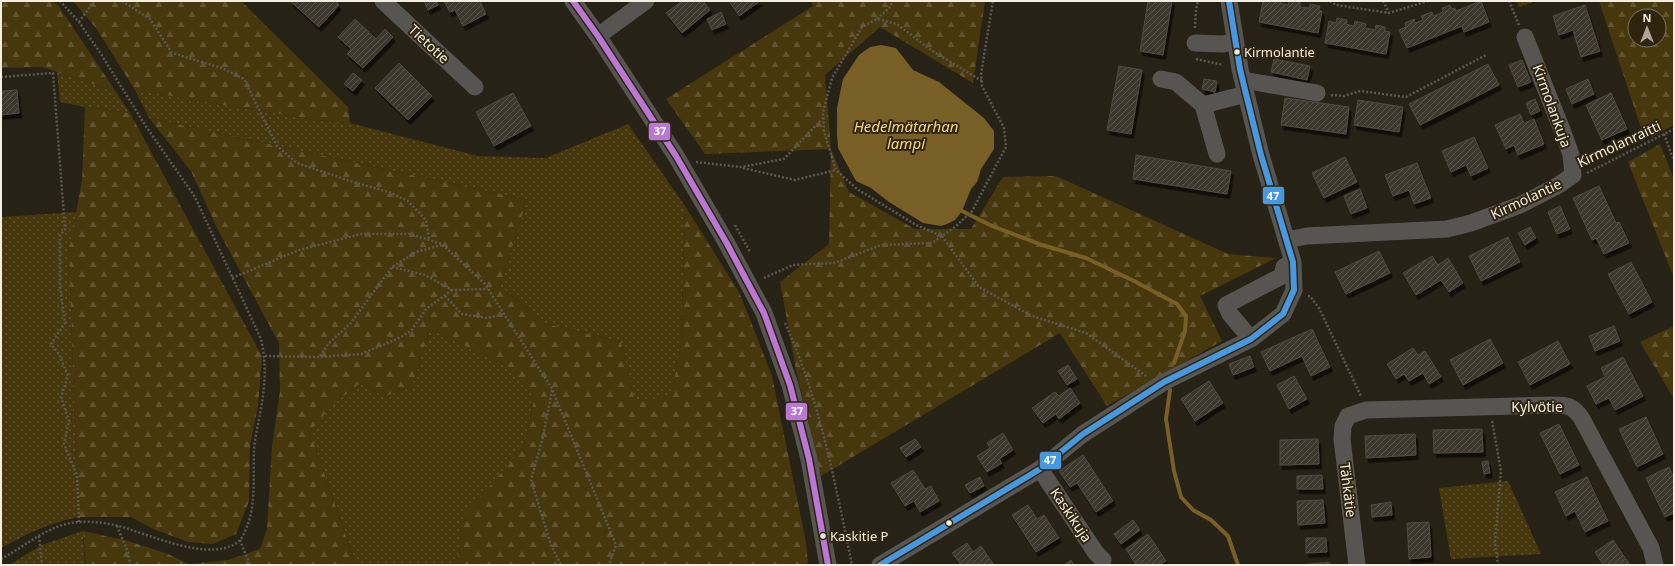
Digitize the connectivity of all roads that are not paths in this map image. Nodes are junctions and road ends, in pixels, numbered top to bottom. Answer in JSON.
{"nodes":[{"id":1,"x":383,"y":1,"type":"edge"},
{"id":2,"x":573,"y":1,"type":"edge"},
{"id":3,"x":646,"y":1,"type":"edge"},
{"id":4,"x":1229,"y":1,"type":"edge"},
{"id":5,"x":598,"y":36,"type":"junction"},
{"id":6,"x":1526,"y":37,"type":"road end"},
{"id":7,"x":1235,"y":41,"type":"junction"},
{"id":8,"x":1194,"y":43,"type":"dead end"},
{"id":9,"x":1161,"y":79,"type":"dead end"},
{"id":10,"x":475,"y":87,"type":"dead end"},
{"id":11,"x":1244,"y":87,"type":"junction"},
{"id":12,"x":1317,"y":93,"type":"road end"},
{"id":13,"x":1203,"y":105,"type":"junction"},
{"id":14,"x":1217,"y":154,"type":"dead end"},
{"id":15,"x":1573,"y":175,"type":"joint"},
{"id":16,"x":1287,"y":240,"type":"junction"},
{"id":17,"x":1294,"y":262,"type":"junction"},
{"id":18,"x":1251,"y":338,"type":"junction"},
{"id":19,"x":1348,"y":416,"type":"joint"},
{"id":20,"x":1040,"y":469,"type":"junction"},
{"id":21,"x":1103,"y":560,"type":"dead end"},
{"id":22,"x":828,"y":565,"type":"edge"},
{"id":23,"x":880,"y":565,"type":"edge"},
{"id":24,"x":1357,"y":565,"type":"edge"},
{"id":25,"x":1655,"y":565,"type":"edge"}],
"edges":[{"from":1,"to":10,"type":"street","name":"Tietotie"},
{"from":2,"to":5,"type":"street"},
{"from":3,"to":5,"type":"street"},
{"from":4,"to":7,"type":"street"},
{"from":5,"to":22,"type":"street"},
{"from":6,"to":15,"type":"street","name":"Kirmolankuja"},
{"from":7,"to":8,"type":"street"},
{"from":7,"to":11,"type":"street"},
{"from":9,"to":13,"type":"street"},
{"from":11,"to":12,"type":"street"},
{"from":11,"to":13,"type":"street"},
{"from":11,"to":16,"type":"street"},
{"from":13,"to":14,"type":"street"},
{"from":15,"to":16,"type":"street","name":"Kirmolantie"},
{"from":16,"to":17,"type":"street"},
{"from":17,"to":18,"type":"street"},
{"from":17,"to":18,"type":"street"},
{"from":18,"to":20,"type":"street"},
{"from":19,"to":24,"type":"street","name":"Tähkätie"},
{"from":19,"to":25,"type":"street","name":"Kylvötie"},
{"from":20,"to":21,"type":"street","name":"Kaskikuja"},
{"from":20,"to":23,"type":"street"}]}
